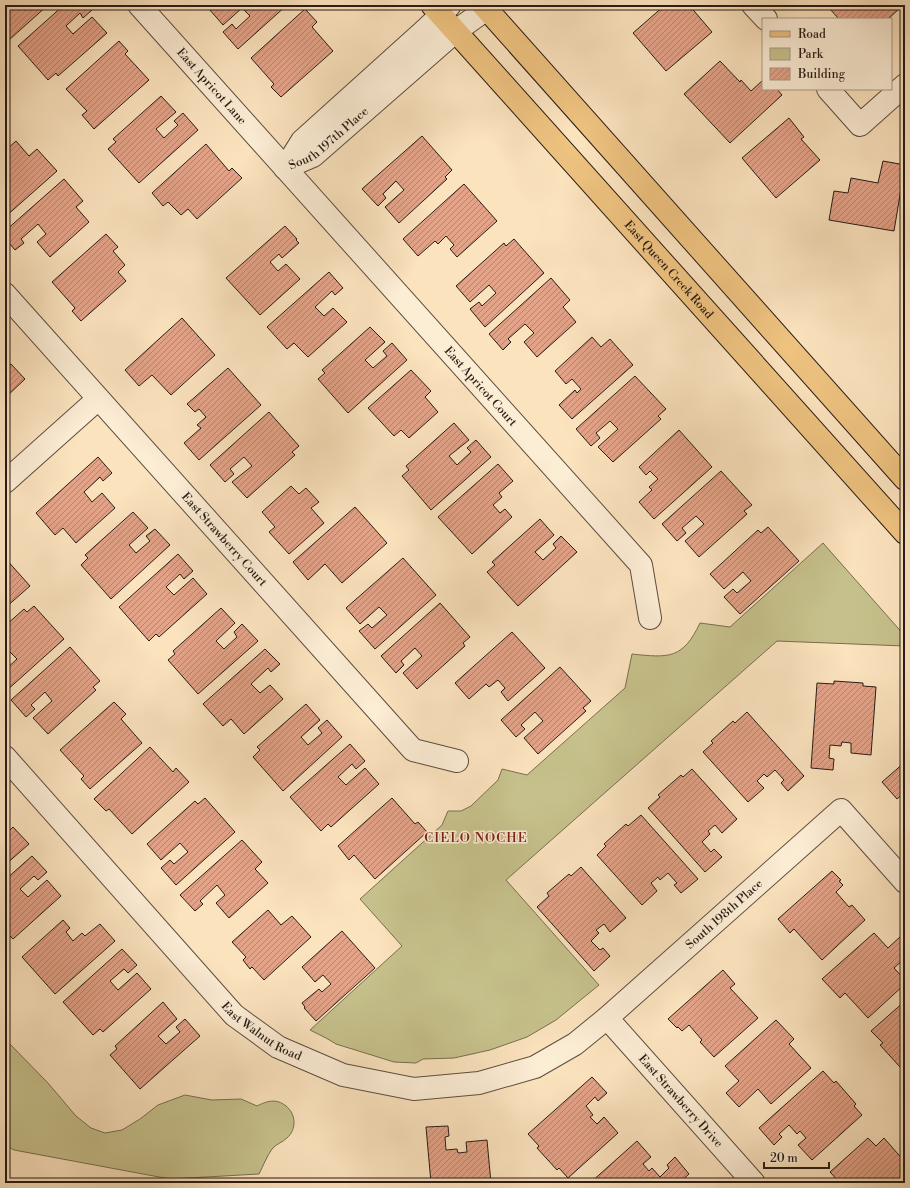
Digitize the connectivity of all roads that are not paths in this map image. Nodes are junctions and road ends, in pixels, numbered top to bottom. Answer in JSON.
{"nodes":[{"id":1,"x":139,"y":5,"type":"edge"},
{"id":2,"x":754,"y":5,"type":"edge"},
{"id":3,"x":487,"y":7,"type":"edge"},
{"id":4,"x":445,"y":14,"type":"edge"},
{"id":5,"x":765,"y":18,"type":"edge"},
{"id":6,"x":905,"y":85,"type":"edge"},
{"id":7,"x":829,"y":90,"type":"edge"},
{"id":8,"x":285,"y":168,"type":"junction"},
{"id":9,"x":5,"y":294,"type":"edge"},
{"id":10,"x":98,"y":399,"type":"junction"},
{"id":11,"x":905,"y":479,"type":"edge"},
{"id":12,"x":5,"y":482,"type":"edge"},
{"id":13,"x":905,"y":533,"type":"edge"},
{"id":14,"x":650,"y":618,"type":"dead end"},
{"id":15,"x":5,"y":757,"type":"edge"},
{"id":16,"x":457,"y":761,"type":"dead end"},
{"id":17,"x":905,"y":882,"type":"edge"},
{"id":18,"x":607,"y":1018,"type":"junction"},
{"id":19,"x":754,"y":1183,"type":"edge"}],
"edges":[{"from":1,"to":8,"type":"street","name":"East Apricot Lane"},
{"from":2,"to":5,"type":"street"},
{"from":3,"to":4,"type":"street","name":"South 197th Place"},
{"from":3,"to":11,"type":"main road"},
{"from":4,"to":8,"type":"street","name":"South 197th Place"},
{"from":4,"to":13,"type":"main road","name":"East Queen Creek Road"},
{"from":6,"to":7,"type":"street"},
{"from":8,"to":14,"type":"street","name":"East Apricot Court"},
{"from":9,"to":10,"type":"street","name":"East Strawberry Court"},
{"from":10,"to":12,"type":"street"},
{"from":10,"to":16,"type":"street","name":"East Strawberry Court"},
{"from":15,"to":18,"type":"street","name":"East Walnut Road"},
{"from":17,"to":18,"type":"street","name":"South 198th Place"},
{"from":18,"to":19,"type":"street","name":"East Strawberry Drive"}]}
